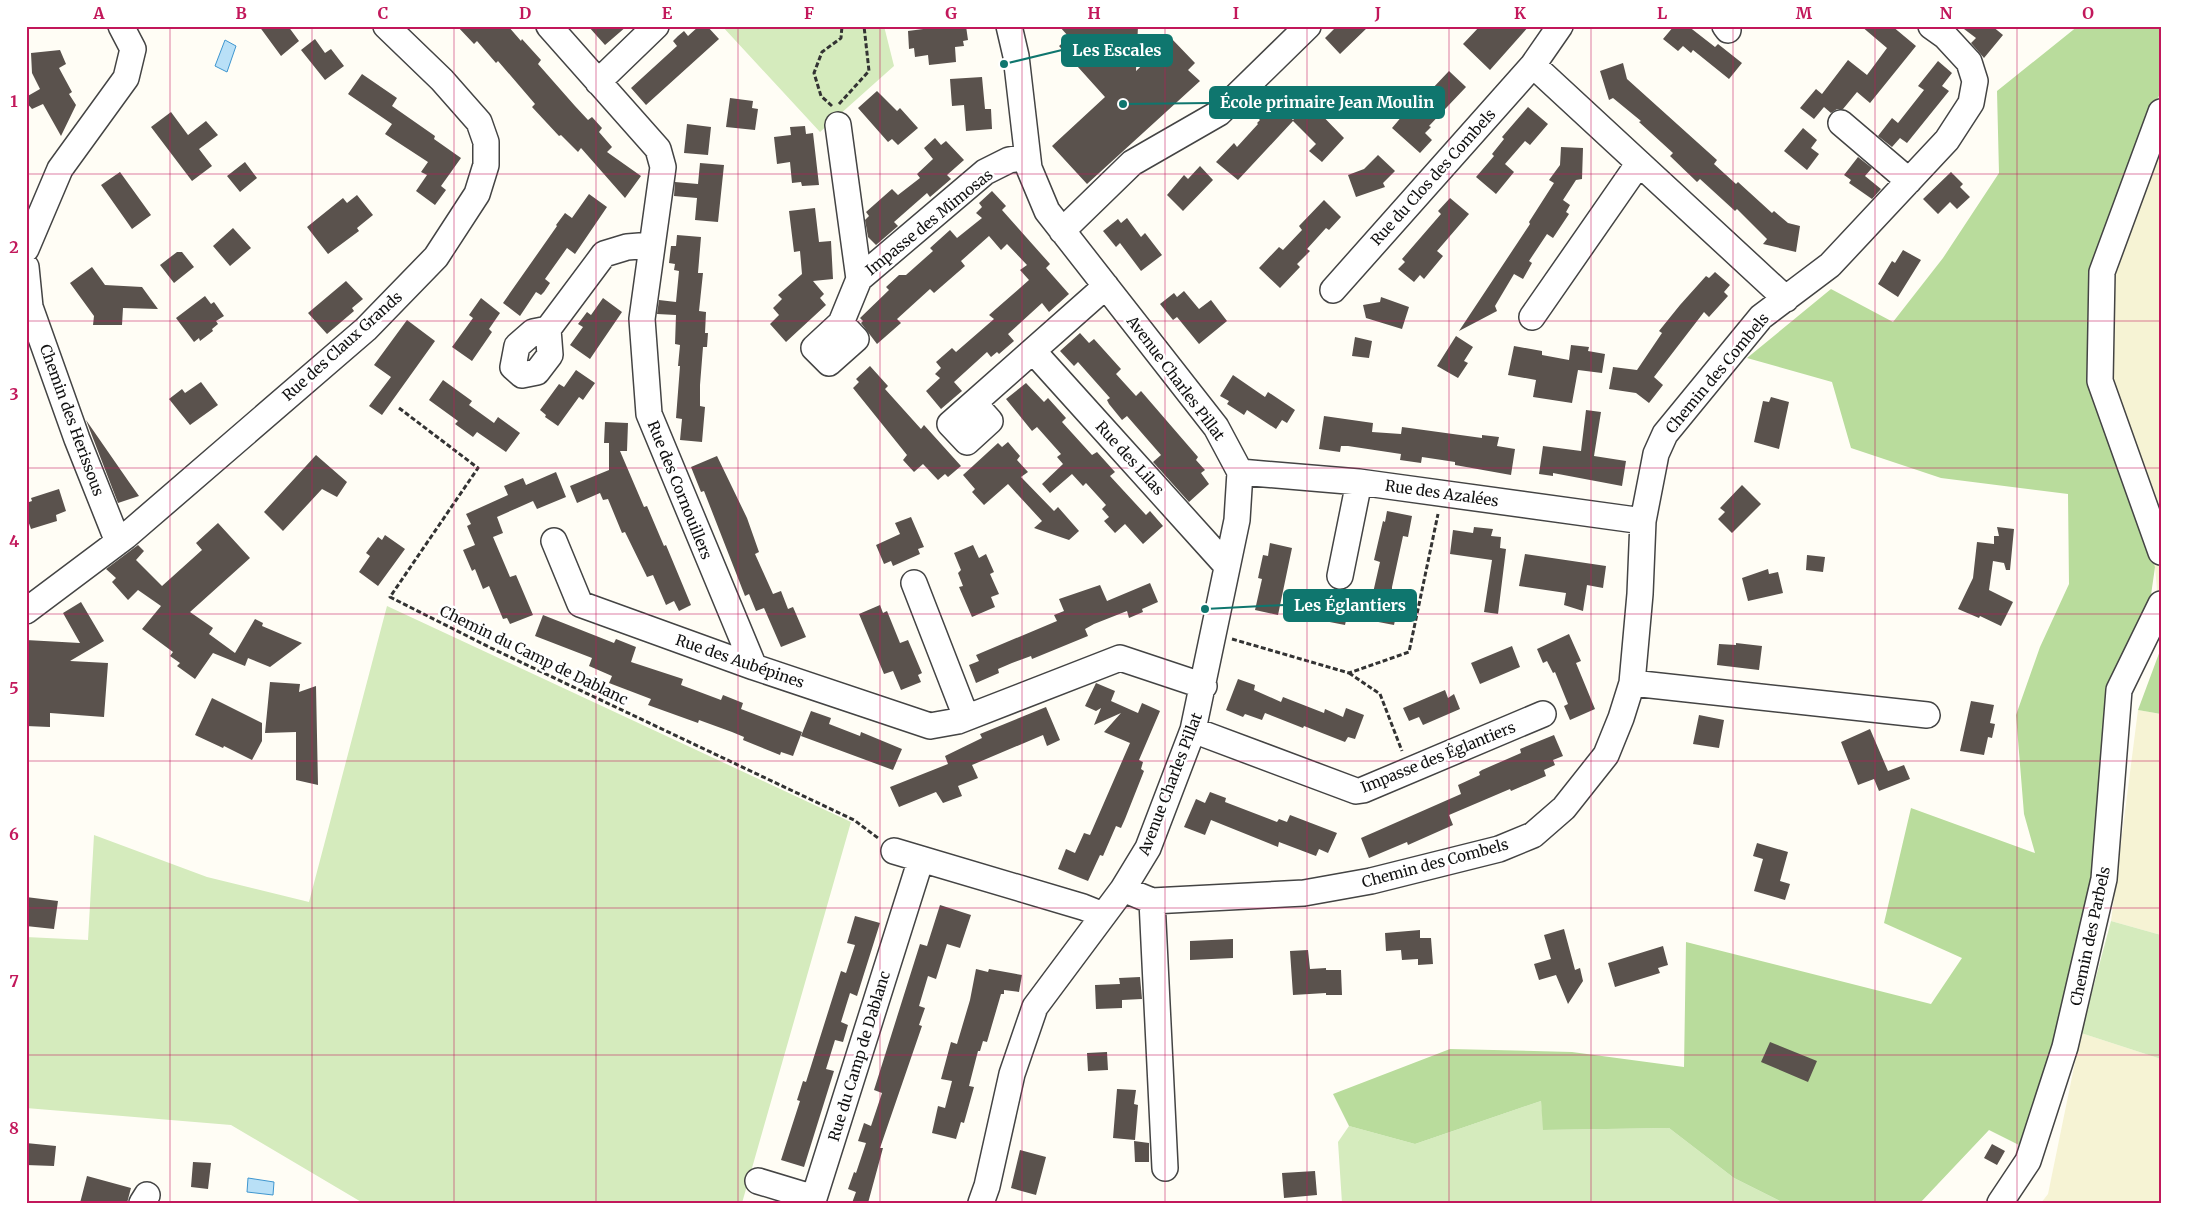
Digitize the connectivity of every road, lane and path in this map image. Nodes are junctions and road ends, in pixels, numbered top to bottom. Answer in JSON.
{"nodes":[{"id":1,"x":386,"y":26,"type":"edge"},
{"id":2,"x":549,"y":26,"type":"edge"},
{"id":3,"x":656,"y":26,"type":"edge"},
{"id":4,"x":842,"y":26,"type":"edge"},
{"id":5,"x":864,"y":26,"type":"edge"},
{"id":6,"x":1009,"y":26,"type":"edge"},
{"id":7,"x":1308,"y":26,"type":"edge"},
{"id":8,"x":1560,"y":26,"type":"edge"},
{"id":9,"x":1943,"y":29,"type":"edge"},
{"id":10,"x":129,"y":31,"type":"edge"},
{"id":11,"x":1533,"y":64,"type":"junction"},
{"id":12,"x":598,"y":82,"type":"junction"},
{"id":13,"x":2161,"y":112,"type":"edge"},
{"id":14,"x":1841,"y":124,"type":"dead end"},
{"id":15,"x":838,"y":125,"type":"dead end"},
{"id":16,"x":1026,"y":157,"type":"junction"},
{"id":17,"x":1639,"y":163,"type":"junction"},
{"id":18,"x":1909,"y":181,"type":"junction"},
{"id":19,"x":1062,"y":231,"type":"junction"},
{"id":20,"x":652,"y":245,"type":"junction"},
{"id":21,"x":26,"y":249,"type":"edge"},
{"id":22,"x":26,"y":267,"type":"edge"},
{"id":23,"x":859,"y":279,"type":"junction"},
{"id":24,"x":1106,"y":286,"type":"junction"},
{"id":25,"x":1333,"y":290,"type":"dead end"},
{"id":26,"x":1786,"y":299,"type":"junction"},
{"id":27,"x":1532,"y":317,"type":"dead end"},
{"id":28,"x":840,"y":323,"type":"dead end"},
{"id":29,"x":548,"y":329,"type":"dead end"},
{"id":30,"x":1033,"y":351,"type":"junction"},
{"id":31,"x":974,"y":403,"type":"dead end"},
{"id":32,"x":399,"y":408,"type":"dead end"},
{"id":33,"x":1240,"y":472,"type":"junction"},
{"id":34,"x":1359,"y":482,"type":"junction"},
{"id":35,"x":1443,"y":494,"type":"junction"},
{"id":36,"x":1643,"y":520,"type":"junction"},
{"id":37,"x":554,"y":541,"type":"dead end"},
{"id":38,"x":118,"y":542,"type":"junction"},
{"id":39,"x":2161,"y":552,"type":"edge"},
{"id":40,"x":1228,"y":566,"type":"junction"},
{"id":41,"x":1340,"y":576,"type":"dead end"},
{"id":42,"x":914,"y":583,"type":"dead end"},
{"id":43,"x":2161,"y":604,"type":"edge"},
{"id":44,"x":26,"y":611,"type":"edge"},
{"id":45,"x":1215,"y":634,"type":"junction"},
{"id":46,"x":754,"y":667,"type":"junction"},
{"id":47,"x":1349,"y":673,"type":"junction"},
{"id":48,"x":1632,"y":683,"type":"junction"},
{"id":49,"x":1204,"y":686,"type":"junction"},
{"id":50,"x":1542,"y":714,"type":"dead end"},
{"id":51,"x":1927,"y":715,"type":"dead end"},
{"id":52,"x":966,"y":717,"type":"junction"},
{"id":53,"x":1193,"y":730,"type":"junction"},
{"id":54,"x":1410,"y":770,"type":"junction"},
{"id":55,"x":894,"y":851,"type":"joint"},
{"id":56,"x":920,"y":859,"type":"junction"},
{"id":57,"x":1123,"y":889,"type":"junction"},
{"id":58,"x":1152,"y":901,"type":"junction"},
{"id":59,"x":1103,"y":915,"type":"junction"},
{"id":60,"x":1165,"y":1168,"type":"dead end"},
{"id":61,"x":758,"y":1181,"type":"dead end"},
{"id":62,"x":981,"y":1203,"type":"edge"},
{"id":63,"x":2000,"y":1203,"type":"edge"}],
"edges":[{"from":1,"to":38,"type":"street","name":"Rue des Claux Grands"},
{"from":2,"to":12,"type":"street","name":"Rue des Cornouillers"},
{"from":3,"to":12,"type":"street"},
{"from":4,"to":5,"type":"path"},
{"from":6,"to":16,"type":"street","name":"Avenue Charles Pillat"},
{"from":7,"to":19,"type":"street"},
{"from":8,"to":11,"type":"street","name":"Rue du Clos des Combels"},
{"from":9,"to":18,"type":"street","name":"Chemin des Combels"},
{"from":10,"to":21,"type":"street"},
{"from":11,"to":17,"type":"street"},
{"from":11,"to":25,"type":"street","name":"Rue du Clos des Combels"},
{"from":12,"to":20,"type":"street","name":"Rue des Cornouillers"},
{"from":13,"to":39,"type":"street"},
{"from":14,"to":18,"type":"street"},
{"from":15,"to":23,"type":"street","name":"Impasse des Mimosas"},
{"from":16,"to":19,"type":"street","name":"Avenue Charles Pillat"},
{"from":16,"to":23,"type":"street","name":"Impasse des Mimosas"},
{"from":17,"to":26,"type":"street"},
{"from":17,"to":27,"type":"street"},
{"from":18,"to":26,"type":"street","name":"Chemin des Combels"},
{"from":19,"to":24,"type":"street","name":"Avenue Charles Pillat"},
{"from":20,"to":29,"type":"street"},
{"from":20,"to":46,"type":"street","name":"Rue des Cornouillers"},
{"from":22,"to":38,"type":"street","name":"Chemin des Herissous"},
{"from":23,"to":28,"type":"street","name":"Impasse des Mimosas"},
{"from":24,"to":30,"type":"street"},
{"from":24,"to":33,"type":"street","name":"Avenue Charles Pillat"},
{"from":26,"to":36,"type":"street","name":"Chemin des Combels"},
{"from":30,"to":31,"type":"street"},
{"from":30,"to":40,"type":"street","name":"Rue des Lilas"},
{"from":32,"to":55,"type":"path","name":"Chemin du Camp de Dablanc"},
{"from":33,"to":34,"type":"street","name":"Rue des Azalées"},
{"from":33,"to":40,"type":"street","name":"Avenue Charles Pillat"},
{"from":34,"to":35,"type":"street","name":"Rue des Azalées"},
{"from":34,"to":41,"type":"street"},
{"from":35,"to":36,"type":"street","name":"Rue des Azalées"},
{"from":35,"to":47,"type":"path"},
{"from":36,"to":48,"type":"street","name":"Chemin des Combels"},
{"from":37,"to":46,"type":"street","name":"Rue des Aubépines"},
{"from":38,"to":44,"type":"street","name":"Rue des Claux Grands"},
{"from":40,"to":45,"type":"street","name":"Avenue Charles Pillat"},
{"from":42,"to":52,"type":"street"},
{"from":43,"to":63,"type":"street","name":"Chemin des Parbels"},
{"from":45,"to":47,"type":"path"},
{"from":45,"to":49,"type":"street","name":"Avenue Charles Pillat"},
{"from":46,"to":52,"type":"street","name":"Rue des Aubépines"},
{"from":47,"to":54,"type":"path"},
{"from":48,"to":51,"type":"street"},
{"from":48,"to":58,"type":"street","name":"Chemin des Combels"},
{"from":49,"to":52,"type":"street","name":"Rue des Aubépines"},
{"from":49,"to":53,"type":"street","name":"Avenue Charles Pillat"},
{"from":50,"to":54,"type":"street","name":"Impasse des Églantiers"},
{"from":53,"to":54,"type":"street","name":"Impasse des Églantiers"},
{"from":53,"to":57,"type":"street","name":"Avenue Charles Pillat"},
{"from":55,"to":56,"type":"street"},
{"from":56,"to":59,"type":"street"},
{"from":56,"to":61,"type":"street","name":"Rue du Camp de Dablanc"},
{"from":57,"to":58,"type":"street","name":"Chemin des Combels"},
{"from":57,"to":59,"type":"street","name":"Avenue Charles Pillat"},
{"from":58,"to":60,"type":"street"},
{"from":59,"to":62,"type":"street","name":"Avenue Charles Pillat"}]}
